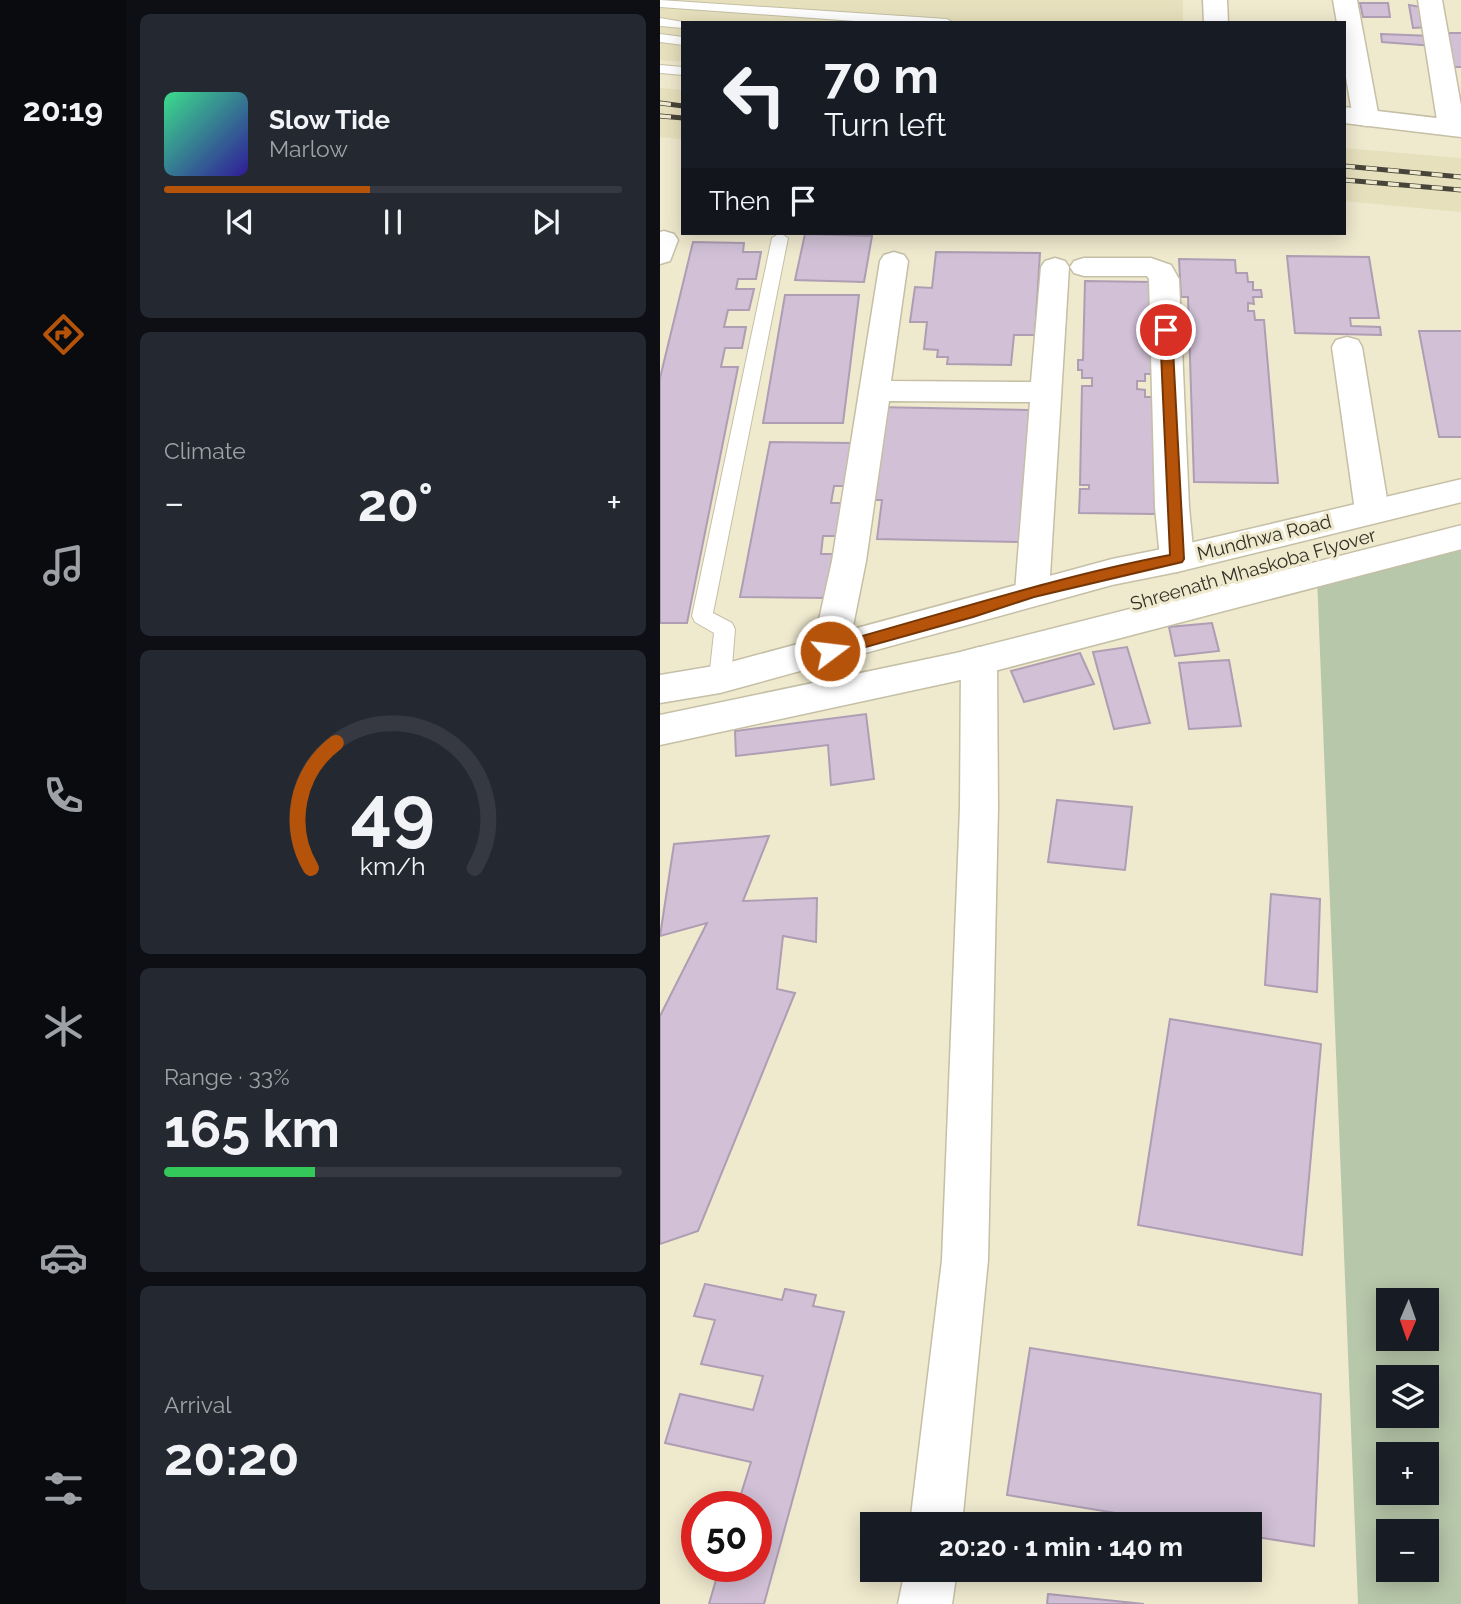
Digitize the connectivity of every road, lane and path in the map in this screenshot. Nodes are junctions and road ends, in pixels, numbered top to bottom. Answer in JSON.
{"nodes":[{"id":1,"x":1215,"y":0,"type":"edge"},
{"id":2,"x":1345,"y":0,"type":"edge"},
{"id":3,"x":1430,"y":0,"type":"edge"},
{"id":4,"x":660,"y":3,"type":"edge"},
{"id":5,"x":918,"y":21,"type":"edge"},
{"id":6,"x":1216,"y":21,"type":"edge"},
{"id":7,"x":660,"y":22,"type":"edge"},
{"id":8,"x":681,"y":24,"type":"edge"},
{"id":9,"x":660,"y":38,"type":"edge"},
{"id":10,"x":681,"y":41,"type":"edge"},
{"id":11,"x":660,"y":69,"type":"edge"},
{"id":12,"x":681,"y":71,"type":"edge"},
{"id":13,"x":1355,"y":116,"type":"edge"},
{"id":14,"x":1456,"y":128,"type":"edge"},
{"id":15,"x":780,"y":238,"type":"dead end"},
{"id":16,"x":894,"y":261,"type":"dead end"},
{"id":17,"x":1347,"y":347,"type":"dead end"},
{"id":18,"x":873,"y":391,"type":"junction"},
{"id":19,"x":1045,"y":393,"type":"junction"},
{"id":20,"x":1461,"y":490,"type":"edge"},
{"id":21,"x":1461,"y":499,"type":"edge"},
{"id":22,"x":1372,"y":511,"type":"junction"},
{"id":23,"x":1461,"y":512,"type":"edge"},
{"id":24,"x":1461,"y":537,"type":"edge"},
{"id":25,"x":1196,"y":568,"type":"junction"},
{"id":26,"x":1032,"y":592,"type":"junction"},
{"id":27,"x":991,"y":606,"type":"junction"},
{"id":28,"x":1054,"y":641,"type":"junction"},
{"id":29,"x":830,"y":651,"type":"junction"},
{"id":30,"x":979,"y":661,"type":"junction"},
{"id":31,"x":720,"y":679,"type":"junction"},
{"id":32,"x":660,"y":689,"type":"edge"},
{"id":33,"x":660,"y":730,"type":"edge"},
{"id":34,"x":937,"y":1512,"type":"edge"},
{"id":35,"x":929,"y":1582,"type":"edge"},
{"id":36,"x":925,"y":1604,"type":"edge"}],
"edges":[{"from":1,"to":6,"type":"street"},
{"from":2,"to":13,"type":"street"},
{"from":3,"to":14,"type":"street"},
{"from":4,"to":5,"type":"lane"},
{"from":7,"to":8,"type":"lane"},
{"from":9,"to":10,"type":"lane"},
{"from":11,"to":12,"type":"lane"},
{"from":13,"to":14,"type":"street"},
{"from":15,"to":31,"type":"lane"},
{"from":16,"to":18,"type":"street"},
{"from":17,"to":22,"type":"street"},
{"from":18,"to":19,"type":"street"},
{"from":18,"to":29,"type":"street"},
{"from":19,"to":25,"type":"street"},
{"from":19,"to":26,"type":"street"},
{"from":20,"to":22,"type":"street","name":"Mundhwa Road"},
{"from":21,"to":25,"type":"street","name":"Shreenath Mhaskoba Flyover"},
{"from":22,"to":25,"type":"street","name":"Mundhwa Road"},
{"from":23,"to":25,"type":"street","name":"Shreenath Mhaskoba Flyover"},
{"from":24,"to":28,"type":"street"},
{"from":25,"to":26,"type":"street","name":"Mundhwa Road"},
{"from":25,"to":27,"type":"street","name":"Shreenath Mhaskoba Flyover"},
{"from":25,"to":28,"type":"street","name":"Shreenath Mhaskoba Flyover"},
{"from":26,"to":27,"type":"street","name":"Mundhwa Road"},
{"from":27,"to":29,"type":"street","name":"Mundhwa Road"},
{"from":28,"to":30,"type":"street"},
{"from":29,"to":31,"type":"street","name":"Mundhwa Road"},
{"from":30,"to":33,"type":"street"},
{"from":30,"to":34,"type":"street"},
{"from":31,"to":32,"type":"street","name":"Mundhwa Road"},
{"from":35,"to":36,"type":"street"}]}
